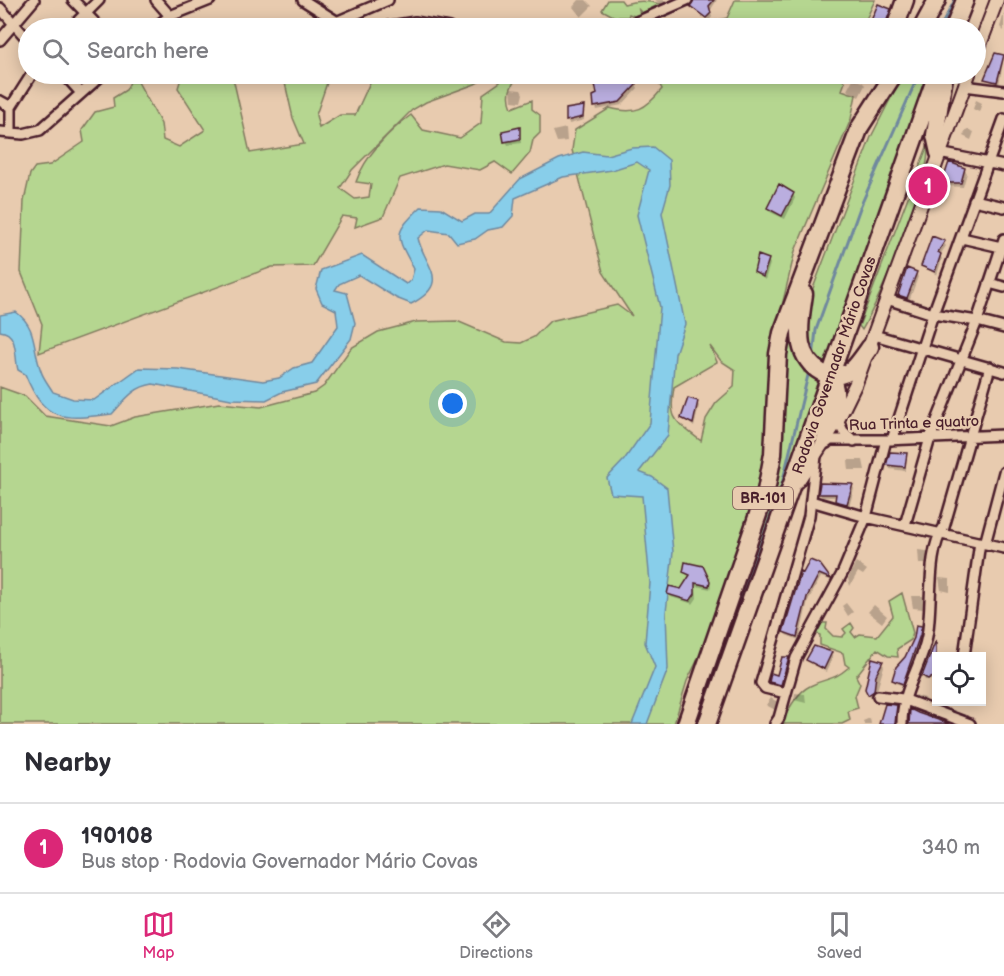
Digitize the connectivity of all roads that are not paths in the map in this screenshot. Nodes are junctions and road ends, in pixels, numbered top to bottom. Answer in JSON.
{"nodes":[{"id":1,"x":34,"y":0,"type":"edge"},
{"id":2,"x":73,"y":0,"type":"edge"},
{"id":3,"x":99,"y":0,"type":"edge"},
{"id":4,"x":156,"y":0,"type":"edge"},
{"id":5,"x":210,"y":0,"type":"edge"},
{"id":6,"x":303,"y":0,"type":"edge"},
{"id":7,"x":388,"y":0,"type":"edge"},
{"id":8,"x":687,"y":0,"type":"edge"},
{"id":9,"x":937,"y":0,"type":"edge"},
{"id":10,"x":964,"y":0,"type":"edge"},
{"id":11,"x":997,"y":0,"type":"edge"},
{"id":12,"x":903,"y":2,"type":"edge"},
{"id":13,"x":0,"y":8,"type":"edge"},
{"id":14,"x":86,"y":14,"type":"junction"},
{"id":15,"x":170,"y":16,"type":"junction"},
{"id":16,"x":19,"y":18,"type":"edge"},
{"id":17,"x":82,"y":18,"type":"edge"},
{"id":18,"x":90,"y":18,"type":"edge"},
{"id":19,"x":167,"y":18,"type":"edge"},
{"id":20,"x":327,"y":18,"type":"edge"},
{"id":21,"x":346,"y":18,"type":"edge"},
{"id":22,"x":645,"y":18,"type":"edge"},
{"id":23,"x":898,"y":18,"type":"edge"},
{"id":24,"x":927,"y":18,"type":"edge"},
{"id":25,"x":958,"y":18,"type":"edge"},
{"id":26,"x":18,"y":19,"type":"edge"},
{"id":27,"x":13,"y":25,"type":"junction"},
{"id":28,"x":986,"y":28,"type":"edge"},
{"id":29,"x":18,"y":30,"type":"edge"},
{"id":30,"x":0,"y":40,"type":"edge"},
{"id":31,"x":26,"y":84,"type":"edge"},
{"id":32,"x":73,"y":84,"type":"edge"},
{"id":33,"x":91,"y":84,"type":"edge"},
{"id":34,"x":875,"y":84,"type":"edge"},
{"id":35,"x":888,"y":84,"type":"edge"},
{"id":36,"x":933,"y":84,"type":"edge"},
{"id":37,"x":943,"y":84,"type":"edge"},
{"id":38,"x":964,"y":86,"type":"joint"},
{"id":39,"x":1004,"y":91,"type":"edge"},
{"id":40,"x":81,"y":93,"type":"junction"},
{"id":41,"x":0,"y":101,"type":"edge"},
{"id":42,"x":11,"y":107,"type":"junction"},
{"id":43,"x":1004,"y":119,"type":"edge"},
{"id":44,"x":860,"y":127,"type":"junction"},
{"id":45,"x":0,"y":132,"type":"edge"},
{"id":46,"x":11,"y":133,"type":"junction"},
{"id":47,"x":939,"y":153,"type":"junction"},
{"id":48,"x":987,"y":162,"type":"junction"},
{"id":49,"x":1004,"y":166,"type":"edge"},
{"id":50,"x":974,"y":200,"type":"junction"},
{"id":51,"x":1004,"y":207,"type":"edge"},
{"id":52,"x":962,"y":238,"type":"junction"},
{"id":53,"x":1003,"y":243,"type":"edge"},
{"id":54,"x":807,"y":266,"type":"junction"},
{"id":55,"x":989,"y":283,"type":"junction"},
{"id":56,"x":1004,"y":287,"type":"edge"},
{"id":57,"x":887,"y":299,"type":"junction"},
{"id":58,"x":933,"y":314,"type":"junction"},
{"id":59,"x":977,"y":321,"type":"junction"},
{"id":60,"x":1004,"y":328,"type":"edge"},
{"id":61,"x":872,"y":341,"type":"junction"},
{"id":62,"x":922,"y":348,"type":"junction"},
{"id":63,"x":963,"y":358,"type":"junction"},
{"id":64,"x":990,"y":367,"type":"junction"},
{"id":65,"x":1004,"y":372,"type":"edge"},
{"id":66,"x":829,"y":375,"type":"junction"},
{"id":67,"x":838,"y":420,"type":"junction"},
{"id":68,"x":1004,"y":435,"type":"edge"},
{"id":69,"x":972,"y":436,"type":"junction"},
{"id":70,"x":930,"y":438,"type":"junction"},
{"id":71,"x":889,"y":440,"type":"junction"},
{"id":72,"x":854,"y":441,"type":"junction"},
{"id":73,"x":820,"y":447,"type":"junction"},
{"id":74,"x":1004,"y":472,"type":"edge"},
{"id":75,"x":792,"y":489,"type":"junction"},
{"id":76,"x":811,"y":501,"type":"junction"},
{"id":77,"x":866,"y":517,"type":"junction"},
{"id":78,"x":905,"y":525,"type":"junction"},
{"id":79,"x":939,"y":534,"type":"junction"},
{"id":80,"x":983,"y":543,"type":"junction"},
{"id":81,"x":1004,"y":548,"type":"edge"},
{"id":82,"x":965,"y":652,"type":"edge"},
{"id":83,"x":786,"y":693,"type":"junction"},
{"id":84,"x":878,"y":696,"type":"dead end"},
{"id":85,"x":903,"y":699,"type":"junction"},
{"id":86,"x":946,"y":706,"type":"edge"},
{"id":87,"x":944,"y":712,"type":"junction"},
{"id":88,"x":686,"y":724,"type":"edge"},
{"id":89,"x":707,"y":724,"type":"edge"},
{"id":90,"x":775,"y":724,"type":"edge"},
{"id":91,"x":902,"y":724,"type":"edge"},
{"id":92,"x":970,"y":724,"type":"edge"}],
"edges":[{"from":1,"to":16,"type":"street"},
{"from":2,"to":14,"type":"street"},
{"from":3,"to":14,"type":"street"},
{"from":4,"to":15,"type":"street"},
{"from":5,"to":15,"type":"street"},
{"from":6,"to":20,"type":"street"},
{"from":7,"to":21,"type":"street"},
{"from":8,"to":22,"type":"street"},
{"from":9,"to":24,"type":"highway"},
{"from":10,"to":25,"type":"highway"},
{"from":11,"to":28,"type":"main road"},
{"from":12,"to":23,"type":"highway"},
{"from":13,"to":27,"type":"street"},
{"from":14,"to":17,"type":"street"},
{"from":14,"to":18,"type":"street"},
{"from":15,"to":19,"type":"street"},
{"from":26,"to":27,"type":"street"},
{"from":27,"to":29,"type":"street"},
{"from":27,"to":30,"type":"street"},
{"from":31,"to":42,"type":"street"},
{"from":32,"to":40,"type":"street"},
{"from":33,"to":40,"type":"street"},
{"from":34,"to":44,"type":"highway"},
{"from":35,"to":44,"type":"highway","name":"Rodovia Governador Mário Covas","number":"BR-101"},
{"from":36,"to":66,"type":"highway","name":"Rodovia Governador Mário Covas","number":"BR-101"},
{"from":37,"to":47,"type":"highway"},
{"from":38,"to":39,"type":"street"},
{"from":38,"to":47,"type":"main road"},
{"from":40,"to":46,"type":"street"},
{"from":41,"to":42,"type":"street"},
{"from":42,"to":46,"type":"street"},
{"from":43,"to":48,"type":"street"},
{"from":44,"to":54,"type":"highway","name":"Rodovia Governador Mário Covas","number":"BR-101"},
{"from":45,"to":46,"type":"street"},
{"from":47,"to":48,"type":"street"},
{"from":47,"to":57,"type":"main road"},
{"from":48,"to":49,"type":"street"},
{"from":48,"to":50,"type":"street"},
{"from":50,"to":51,"type":"street"},
{"from":50,"to":52,"type":"street"},
{"from":52,"to":53,"type":"street"},
{"from":52,"to":58,"type":"street"},
{"from":53,"to":55,"type":"street"},
{"from":54,"to":66,"type":"highway"},
{"from":54,"to":88,"type":"highway","name":"Rodovia Governador Mário Covas","number":"BR-101"},
{"from":55,"to":56,"type":"street"},
{"from":55,"to":59,"type":"street"},
{"from":57,"to":58,"type":"street"},
{"from":57,"to":61,"type":"main road"},
{"from":58,"to":59,"type":"street"},
{"from":58,"to":62,"type":"street"},
{"from":59,"to":60,"type":"street"},
{"from":59,"to":63,"type":"street"},
{"from":61,"to":62,"type":"street"},
{"from":61,"to":66,"type":"highway"},
{"from":61,"to":67,"type":"main road"},
{"from":62,"to":63,"type":"street"},
{"from":62,"to":71,"type":"street"},
{"from":63,"to":64,"type":"street"},
{"from":63,"to":70,"type":"street"},
{"from":64,"to":65,"type":"street"},
{"from":64,"to":69,"type":"street"},
{"from":66,"to":73,"type":"highway"},
{"from":66,"to":75,"type":"highway","name":"Rodovia Governador Mário Covas","number":"BR-101"},
{"from":67,"to":72,"type":"street"},
{"from":67,"to":73,"type":"main road"},
{"from":68,"to":69,"type":"street","name":"Rua Trinta e quatro"},
{"from":69,"to":70,"type":"street","name":"Rua Trinta e quatro"},
{"from":69,"to":79,"type":"street"},
{"from":70,"to":71,"type":"street","name":"Rua Trinta e quatro"},
{"from":70,"to":78,"type":"street"},
{"from":71,"to":72,"type":"street","name":"Rua Trinta e quatro"},
{"from":71,"to":77,"type":"street"},
{"from":72,"to":73,"type":"street","name":"Rua Trinta e quatro"},
{"from":73,"to":75,"type":"main road"},
{"from":73,"to":76,"type":"street"},
{"from":74,"to":80,"type":"street"},
{"from":75,"to":89,"type":"highway","name":"Rodovia Governador Mário Covas","number":"BR-101"},
{"from":76,"to":77,"type":"street"},
{"from":76,"to":83,"type":"street"},
{"from":77,"to":78,"type":"street"},
{"from":77,"to":83,"type":"street"},
{"from":78,"to":79,"type":"street"},
{"from":79,"to":80,"type":"street"},
{"from":79,"to":85,"type":"street"},
{"from":80,"to":81,"type":"street"},
{"from":80,"to":82,"type":"street"},
{"from":83,"to":90,"type":"street"},
{"from":84,"to":85,"type":"street"},
{"from":85,"to":87,"type":"street"},
{"from":85,"to":91,"type":"street"},
{"from":86,"to":87,"type":"street"},
{"from":87,"to":92,"type":"street"}]}
